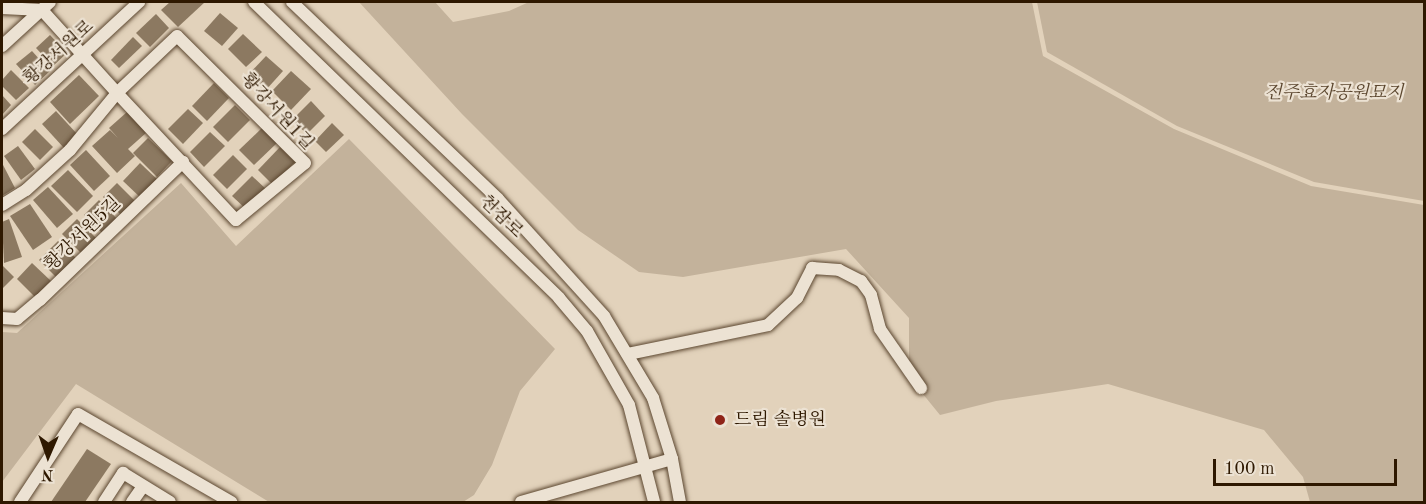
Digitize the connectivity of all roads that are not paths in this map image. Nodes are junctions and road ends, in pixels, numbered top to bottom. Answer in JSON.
{"nodes":[{"id":1,"x":139,"y":2,"type":"edge"},
{"id":2,"x":254,"y":2,"type":"edge"},
{"id":3,"x":292,"y":2,"type":"edge"},
{"id":4,"x":46,"y":6,"type":"edge"},
{"id":5,"x":2,"y":8,"type":"edge"},
{"id":6,"x":2,"y":46,"type":"edge"},
{"id":7,"x":83,"y":54,"type":"junction"},
{"id":8,"x":117,"y":93,"type":"junction"},
{"id":9,"x":2,"y":129,"type":"edge"},
{"id":10,"x":183,"y":162,"type":"junction"},
{"id":11,"x":2,"y":205,"type":"edge"},
{"id":12,"x":2,"y":318,"type":"edge"},
{"id":13,"x":628,"y":354,"type":"junction"},
{"id":14,"x":921,"y":388,"type":"dead end"},
{"id":15,"x":672,"y":459,"type":"junction"},
{"id":16,"x":646,"y":464,"type":"junction"},
{"id":17,"x":143,"y":486,"type":"junction"},
{"id":18,"x":20,"y":502,"type":"edge"},
{"id":19,"x":104,"y":502,"type":"edge"},
{"id":20,"x":132,"y":502,"type":"edge"},
{"id":21,"x":170,"y":502,"type":"edge"},
{"id":22,"x":231,"y":502,"type":"edge"},
{"id":23,"x":521,"y":502,"type":"edge"},
{"id":24,"x":654,"y":502,"type":"edge"},
{"id":25,"x":680,"y":502,"type":"edge"}],
"edges":[{"from":1,"to":7,"type":"street","name":"황강서원로"},
{"from":2,"to":16,"type":"street","name":"천잠로"},
{"from":3,"to":13,"type":"street","name":"천잠로"},
{"from":4,"to":5,"type":"street"},
{"from":4,"to":6,"type":"street"},
{"from":4,"to":7,"type":"street","name":"황강서원1길"},
{"from":7,"to":8,"type":"street","name":"황강서원1길"},
{"from":7,"to":9,"type":"street","name":"황강서원로"},
{"from":8,"to":10,"type":"street","name":"황강서원1길"},
{"from":8,"to":10,"type":"street","name":"황강서원1길"},
{"from":8,"to":11,"type":"street"},
{"from":10,"to":12,"type":"street","name":"황강서원5길"},
{"from":13,"to":14,"type":"street"},
{"from":13,"to":15,"type":"street","name":"천잠로"},
{"from":15,"to":16,"type":"street"},
{"from":15,"to":25,"type":"street","name":"천잠로"},
{"from":16,"to":23,"type":"street"},
{"from":16,"to":24,"type":"street","name":"천잠로"},
{"from":17,"to":19,"type":"street"},
{"from":17,"to":20,"type":"street"},
{"from":17,"to":21,"type":"street"},
{"from":18,"to":22,"type":"street"}]}
